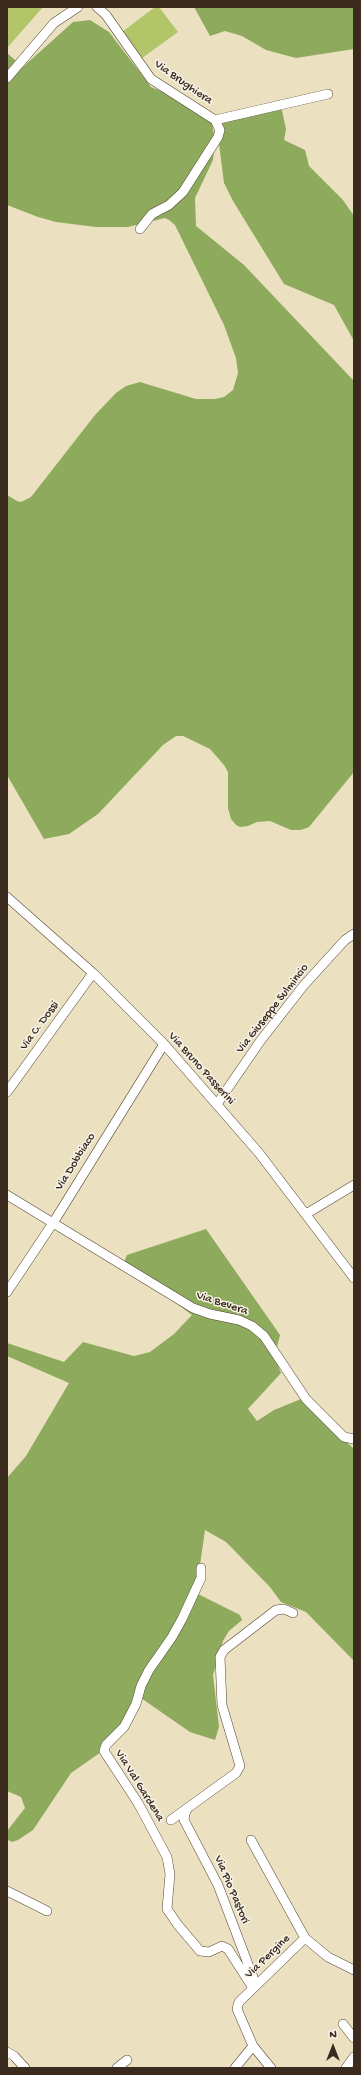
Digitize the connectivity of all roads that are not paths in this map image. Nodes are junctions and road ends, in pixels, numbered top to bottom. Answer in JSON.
{"nodes":[{"id":1,"x":78,"y":7,"type":"edge"},
{"id":2,"x":97,"y":7,"type":"edge"},
{"id":3,"x":7,"y":78,"type":"edge"},
{"id":4,"x":328,"y":94,"type":"dead end"},
{"id":5,"x":215,"y":120,"type":"junction"},
{"id":6,"x":140,"y":229,"type":"dead end"},
{"id":7,"x":7,"y":897,"type":"edge"},
{"id":8,"x":354,"y":934,"type":"edge"},
{"id":9,"x":93,"y":973,"type":"junction"},
{"id":10,"x":164,"y":1044,"type":"junction"},
{"id":11,"x":7,"y":1092,"type":"edge"},
{"id":12,"x":217,"y":1104,"type":"junction"},
{"id":13,"x":354,"y":1185,"type":"edge"},
{"id":14,"x":7,"y":1195,"type":"edge"},
{"id":15,"x":306,"y":1214,"type":"junction"},
{"id":16,"x":53,"y":1223,"type":"junction"},
{"id":17,"x":354,"y":1278,"type":"edge"},
{"id":18,"x":7,"y":1292,"type":"edge"},
{"id":19,"x":354,"y":1439,"type":"edge"},
{"id":20,"x":201,"y":1568,"type":"dead end"},
{"id":21,"x":293,"y":1613,"type":"dead end"},
{"id":22,"x":189,"y":1807,"type":"junction"},
{"id":23,"x":171,"y":1820,"type":"dead end"},
{"id":24,"x":251,"y":1840,"type":"dead end"},
{"id":25,"x":7,"y":1892,"type":"edge"},
{"id":26,"x":47,"y":1911,"type":"dead end"},
{"id":27,"x":305,"y":1938,"type":"junction"},
{"id":28,"x":354,"y":1970,"type":"edge"},
{"id":29,"x":254,"y":1986,"type":"junction"},
{"id":30,"x":343,"y":2024,"type":"dead end"},
{"id":31,"x":354,"y":2038,"type":"edge"},
{"id":32,"x":253,"y":2046,"type":"junction"},
{"id":33,"x":7,"y":2052,"type":"edge"},
{"id":34,"x":354,"y":2057,"type":"edge"},
{"id":35,"x":127,"y":2060,"type":"dead end"},
{"id":36,"x":25,"y":2068,"type":"edge"},
{"id":37,"x":117,"y":2068,"type":"edge"},
{"id":38,"x":235,"y":2068,"type":"edge"},
{"id":39,"x":271,"y":2068,"type":"edge"},
{"id":40,"x":346,"y":2068,"type":"edge"}],
"edges":[{"from":1,"to":3,"type":"street"},
{"from":2,"to":5,"type":"street","name":"Via Brughiera"},
{"from":4,"to":5,"type":"street","name":"Via Brughiera"},
{"from":5,"to":6,"type":"street","name":"Via Brughiera"},
{"from":7,"to":9,"type":"street","name":"Via Bruno Passerini"},
{"from":8,"to":12,"type":"street","name":"Via Giuseppe Sulmincio"},
{"from":9,"to":10,"type":"street","name":"Via Bruno Passerini"},
{"from":9,"to":11,"type":"street","name":"Via C. Dossi"},
{"from":10,"to":12,"type":"street","name":"Via Bruno Passerini"},
{"from":10,"to":16,"type":"street","name":"Via Dobbiaco"},
{"from":12,"to":15,"type":"street","name":"Via Bruno Passerini"},
{"from":13,"to":15,"type":"street"},
{"from":14,"to":16,"type":"street","name":"Via Bevera"},
{"from":15,"to":17,"type":"street","name":"Via Bruno Passerini"},
{"from":16,"to":18,"type":"street","name":"Via Dobbiaco"},
{"from":16,"to":19,"type":"street","name":"Via Bevera"},
{"from":20,"to":29,"type":"street","name":"Via Val Gardena"},
{"from":21,"to":22,"type":"street"},
{"from":22,"to":23,"type":"street"},
{"from":22,"to":29,"type":"street","name":"Via Pio Pastori"},
{"from":24,"to":27,"type":"street","name":"Via Pergine"},
{"from":25,"to":26,"type":"street"},
{"from":27,"to":28,"type":"street"},
{"from":27,"to":29,"type":"street","name":"Via Pergine"},
{"from":29,"to":32,"type":"street","name":"Via Pergine"},
{"from":30,"to":31,"type":"street"},
{"from":32,"to":38,"type":"street"},
{"from":32,"to":39,"type":"street","name":"Via Pergine"},
{"from":33,"to":36,"type":"street"},
{"from":34,"to":40,"type":"street"},
{"from":35,"to":37,"type":"street"}]}
